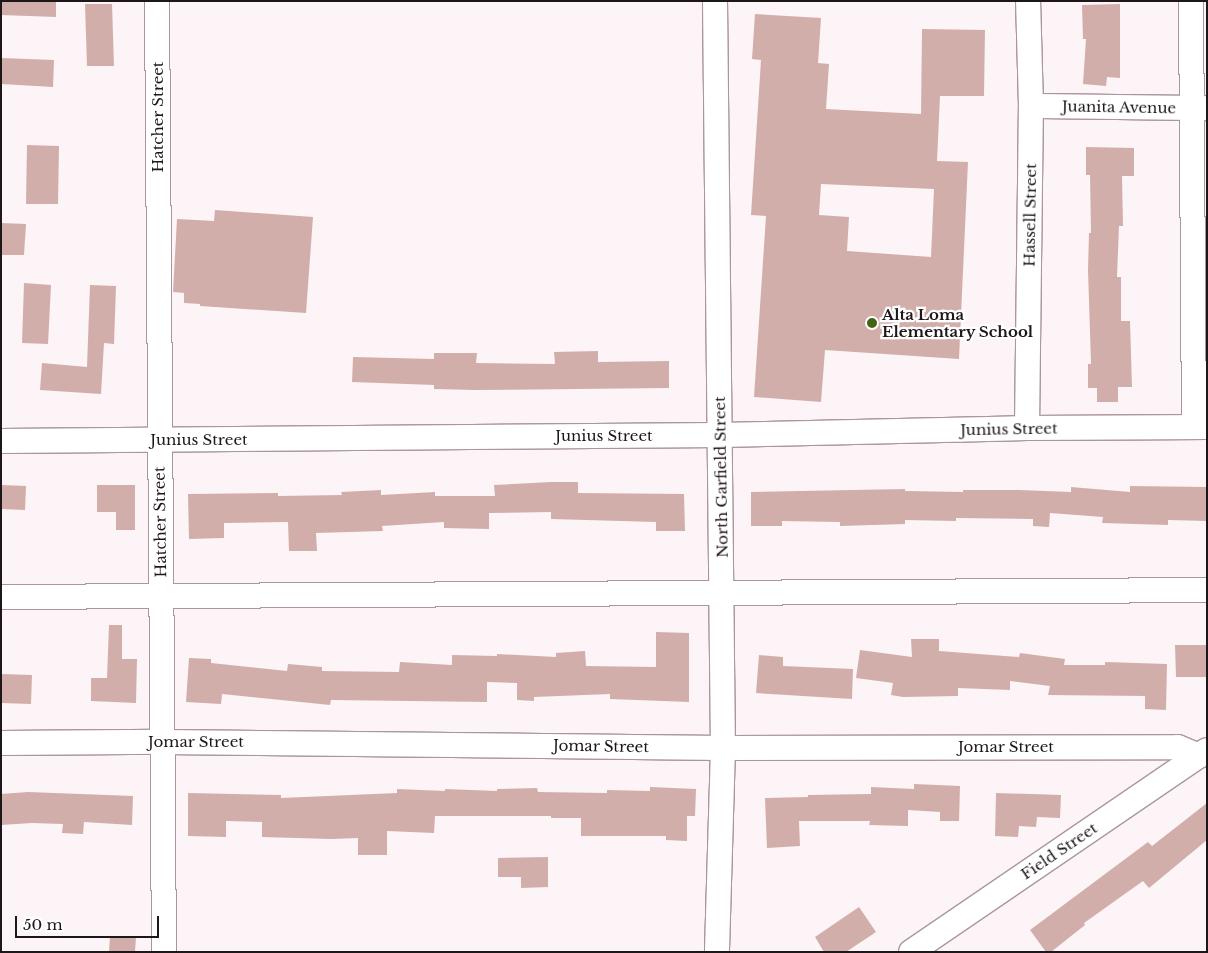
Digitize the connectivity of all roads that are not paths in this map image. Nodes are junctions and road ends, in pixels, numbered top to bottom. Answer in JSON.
{"nodes":[{"id":1,"x":157,"y":1,"type":"edge"},
{"id":2,"x":715,"y":1,"type":"edge"},
{"id":3,"x":1028,"y":1,"type":"edge"},
{"id":4,"x":1192,"y":1,"type":"edge"},
{"id":5,"x":1031,"y":106,"type":"junction"},
{"id":6,"x":1199,"y":108,"type":"edge"},
{"id":7,"x":1200,"y":427,"type":"edge"},
{"id":8,"x":1027,"y":428,"type":"junction"},
{"id":9,"x":721,"y":435,"type":"junction"},
{"id":10,"x":1,"y":440,"type":"edge"},
{"id":11,"x":159,"y":440,"type":"junction"},
{"id":12,"x":1207,"y":590,"type":"edge"},
{"id":13,"x":722,"y":593,"type":"junction"},
{"id":14,"x":162,"y":596,"type":"junction"},
{"id":15,"x":1,"y":597,"type":"edge"},
{"id":16,"x":162,"y":742,"type":"junction"},
{"id":17,"x":1,"y":743,"type":"edge"},
{"id":18,"x":723,"y":748,"type":"junction"},
{"id":19,"x":1203,"y":753,"type":"edge"},
{"id":20,"x":164,"y":952,"type":"edge"},
{"id":21,"x":717,"y":952,"type":"edge"},
{"id":22,"x":910,"y":952,"type":"edge"}],
"edges":[{"from":1,"to":11,"type":"street","name":"Hatcher Street"},
{"from":2,"to":9,"type":"street","name":"North Garfield Street"},
{"from":3,"to":5,"type":"street","name":"Hassell Street"},
{"from":4,"to":6,"type":"street"},
{"from":5,"to":6,"type":"street","name":"Juanita Avenue"},
{"from":5,"to":8,"type":"street","name":"Hassell Street"},
{"from":6,"to":7,"type":"street"},
{"from":7,"to":8,"type":"street","name":"Junius Street"},
{"from":8,"to":9,"type":"street","name":"Junius Street"},
{"from":9,"to":11,"type":"street","name":"Junius Street"},
{"from":9,"to":13,"type":"street","name":"North Garfield Street"},
{"from":10,"to":11,"type":"street","name":"Junius Street"},
{"from":11,"to":14,"type":"street","name":"Hatcher Street"},
{"from":12,"to":13,"type":"street"},
{"from":13,"to":14,"type":"street"},
{"from":13,"to":18,"type":"street","name":"North Garfield Street"},
{"from":14,"to":15,"type":"street"},
{"from":14,"to":16,"type":"street","name":"Hatcher Street"},
{"from":16,"to":17,"type":"street","name":"Jomar Street"},
{"from":16,"to":18,"type":"street","name":"Jomar Street"},
{"from":16,"to":20,"type":"street","name":"Hatcher Street"},
{"from":18,"to":19,"type":"street","name":"Jomar Street"},
{"from":18,"to":21,"type":"street","name":"North Garfield Street"},
{"from":19,"to":22,"type":"street","name":"Field Street"}]}
